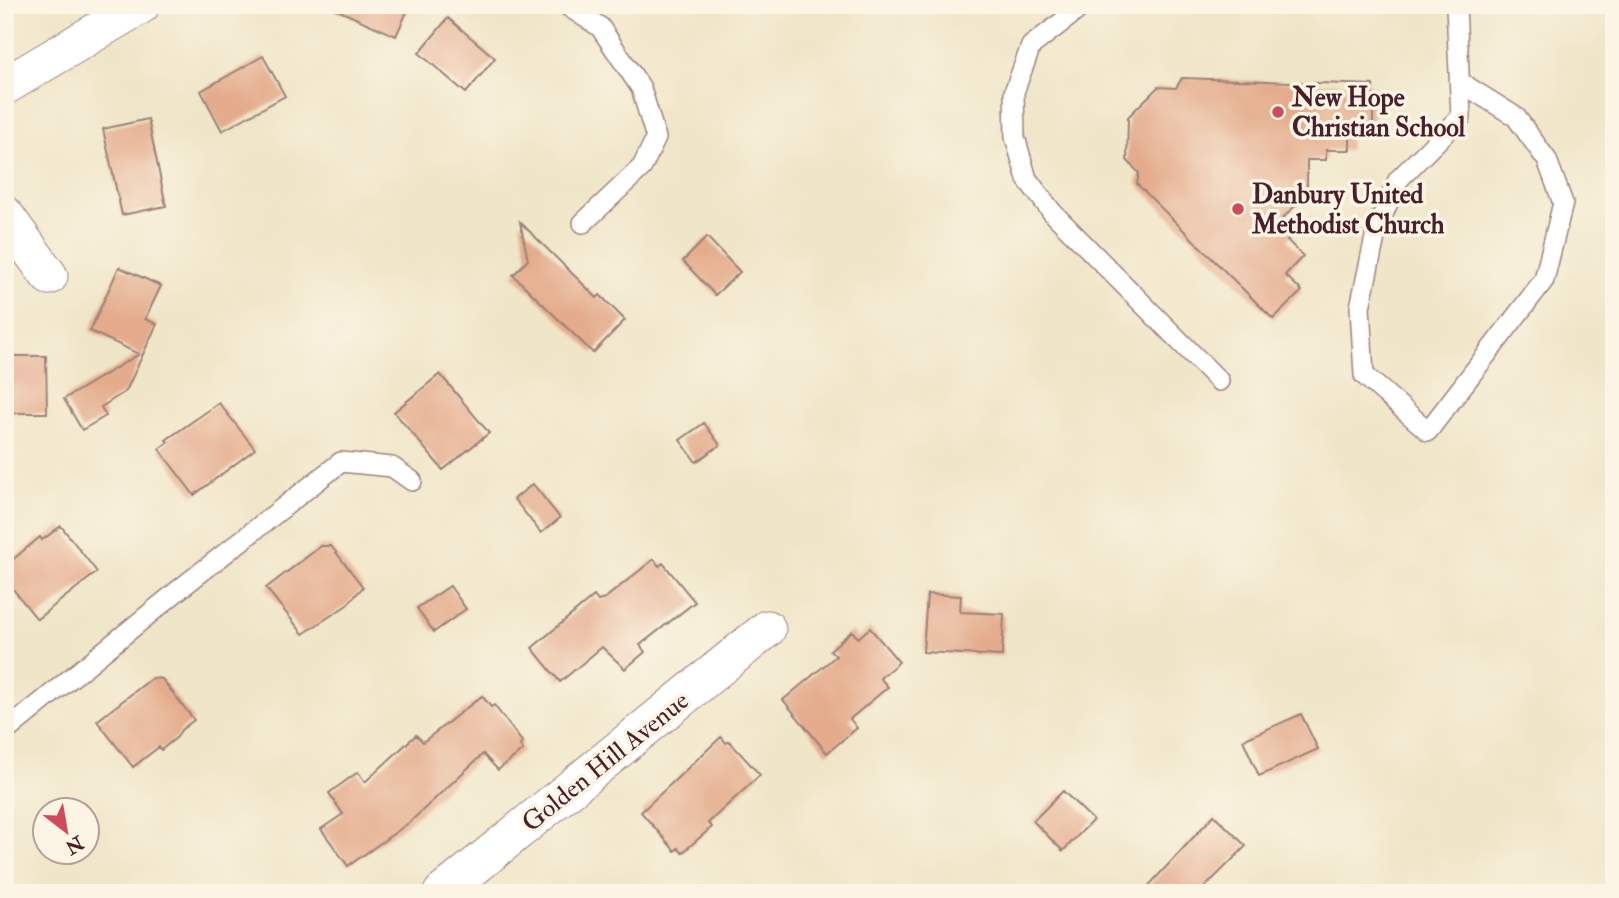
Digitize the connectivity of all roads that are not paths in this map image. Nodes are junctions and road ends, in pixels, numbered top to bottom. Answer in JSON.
{"nodes":[{"id":1,"x":141,"y":5,"type":"edge"},
{"id":2,"x":566,"y":5,"type":"edge"},
{"id":3,"x":1084,"y":5,"type":"edge"},
{"id":4,"x":1456,"y":5,"type":"edge"},
{"id":5,"x":1460,"y":82,"type":"junction"},
{"id":6,"x":5,"y":86,"type":"edge"},
{"id":7,"x":5,"y":215,"type":"edge"},
{"id":8,"x":583,"y":223,"type":"dead end"},
{"id":9,"x":49,"y":276,"type":"dead end"},
{"id":10,"x":1219,"y":381,"type":"dead end"},
{"id":11,"x":412,"y":481,"type":"dead end"},
{"id":12,"x":767,"y":629,"type":"dead end"},
{"id":13,"x":5,"y":732,"type":"edge"},
{"id":14,"x":442,"y":893,"type":"edge"}],
"edges":[{"from":1,"to":6,"type":"street"},
{"from":2,"to":8,"type":"lane"},
{"from":3,"to":10,"type":"lane"},
{"from":4,"to":5,"type":"lane"},
{"from":5,"to":5,"type":"lane"},
{"from":7,"to":9,"type":"street"},
{"from":11,"to":13,"type":"lane"},
{"from":12,"to":14,"type":"street","name":"Golden Hill Avenue"}]}
